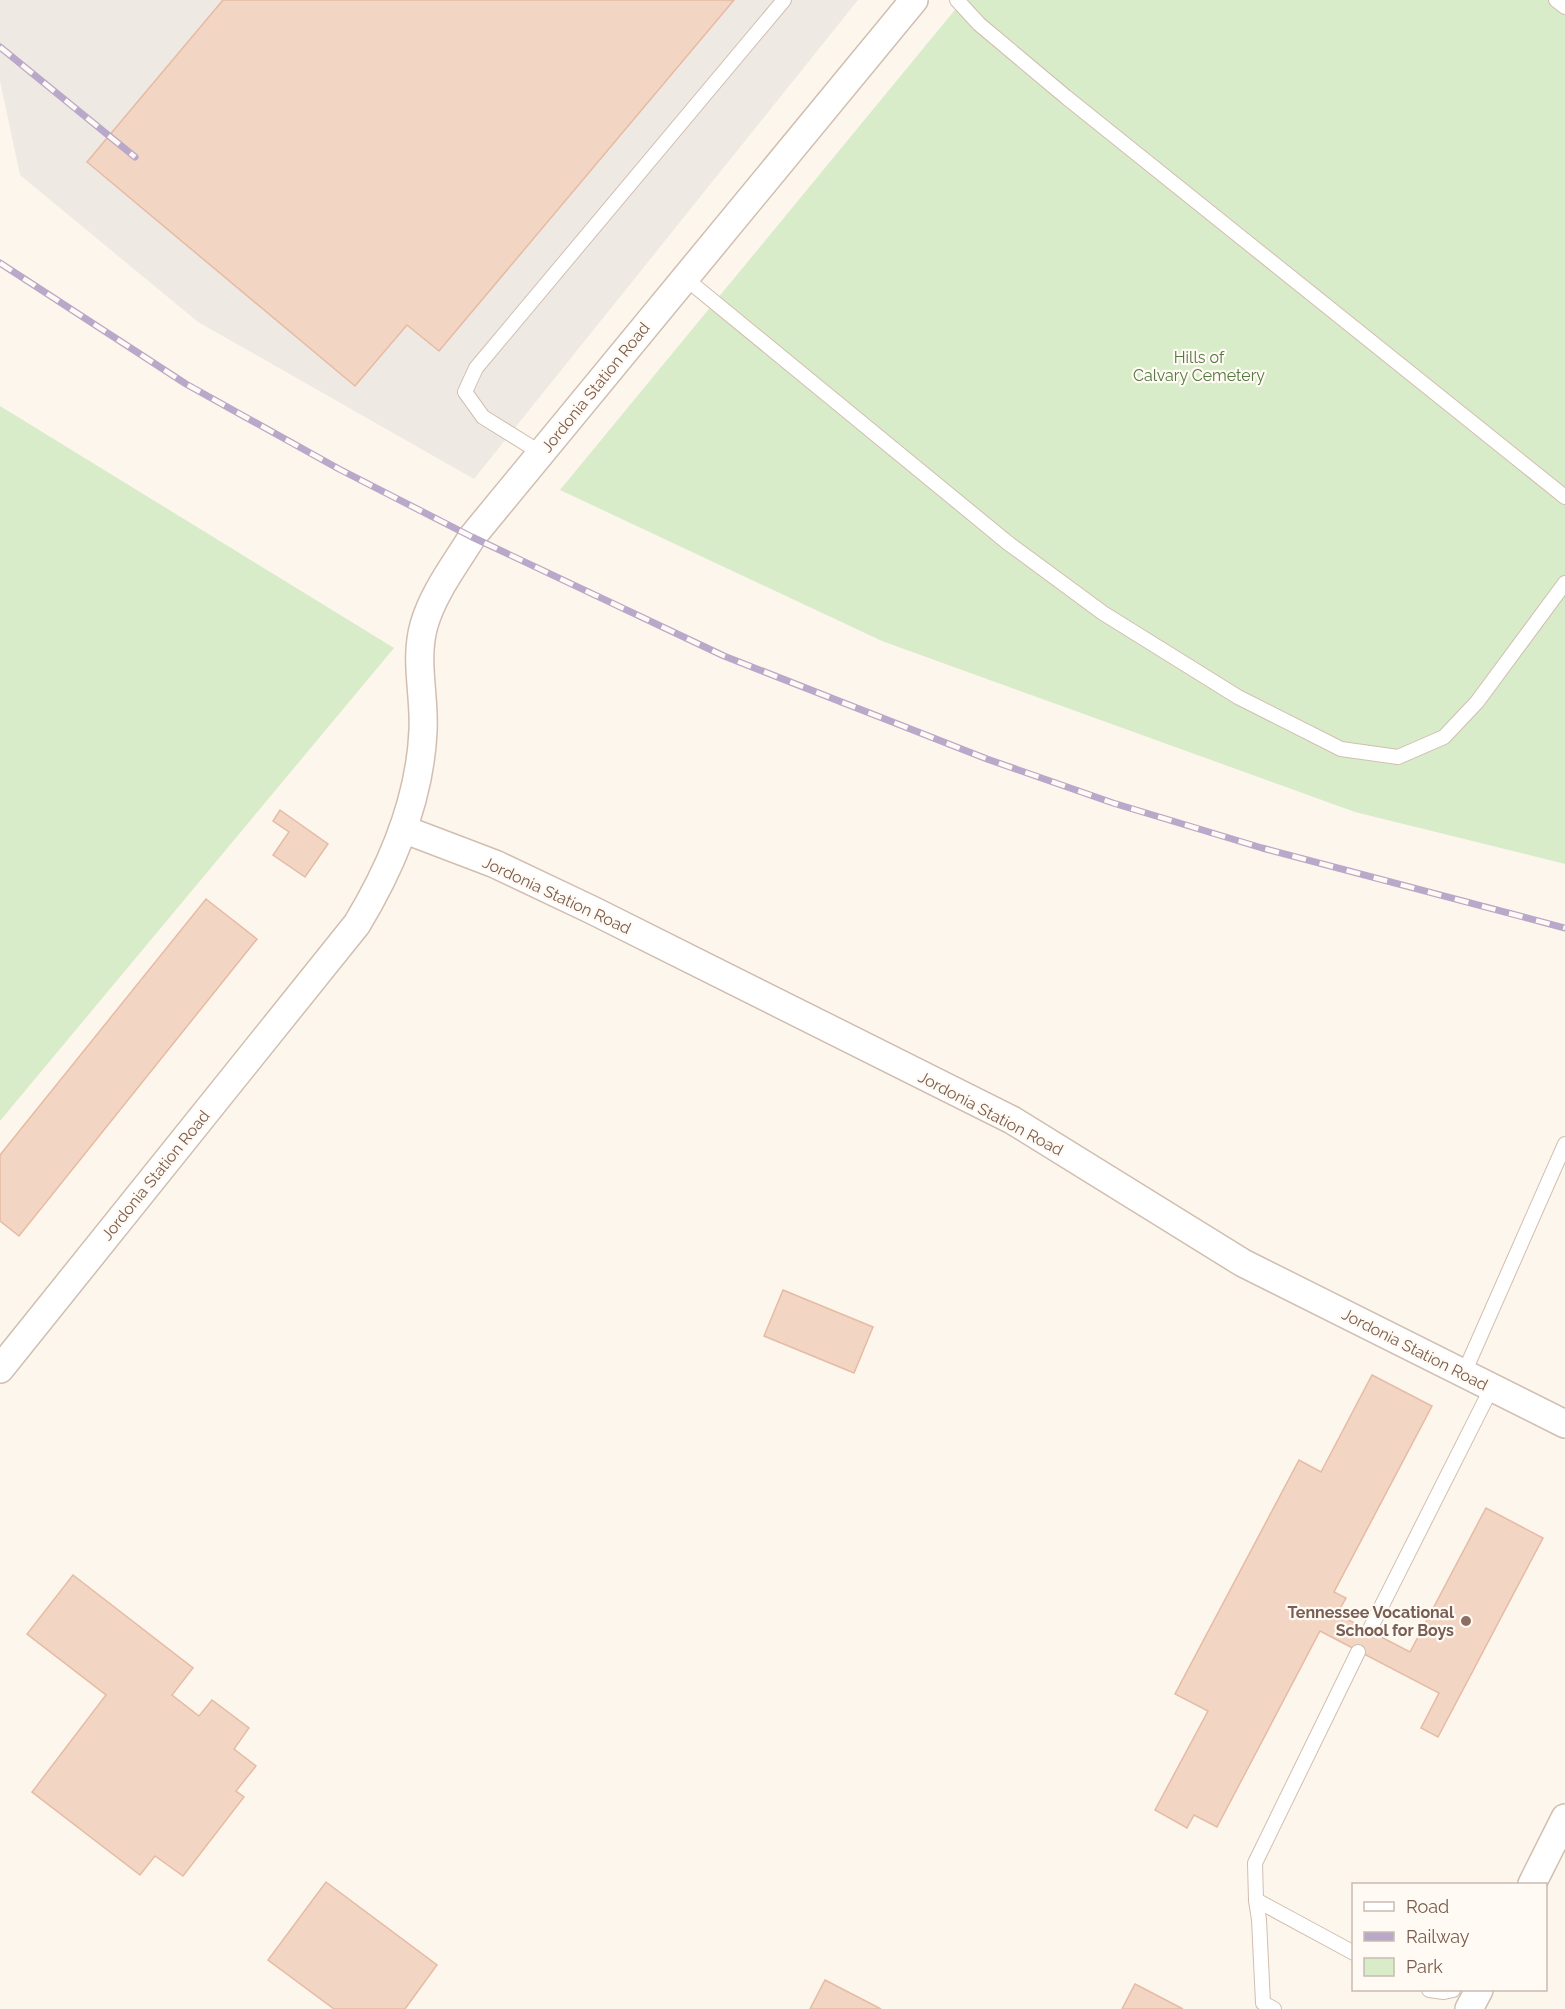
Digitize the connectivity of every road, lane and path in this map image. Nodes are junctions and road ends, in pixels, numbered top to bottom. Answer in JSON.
{"nodes":[{"id":1,"x":784,"y":0,"type":"edge"},
{"id":2,"x":914,"y":0,"type":"edge"},
{"id":3,"x":957,"y":0,"type":"edge"},
{"id":4,"x":1556,"y":0,"type":"edge"},
{"id":5,"x":1565,"y":7,"type":"edge"},
{"id":6,"x":685,"y":278,"type":"junction"},
{"id":7,"x":541,"y":453,"type":"junction"},
{"id":8,"x":1565,"y":498,"type":"edge"},
{"id":9,"x":1565,"y":583,"type":"edge"},
{"id":10,"x":404,"y":829,"type":"junction"},
{"id":11,"x":1565,"y":1144,"type":"edge"},
{"id":12,"x":0,"y":1369,"type":"edge"},
{"id":13,"x":1464,"y":1373,"type":"junction"},
{"id":14,"x":1492,"y":1388,"type":"junction"},
{"id":15,"x":1565,"y":1424,"type":"edge"},
{"id":16,"x":1370,"y":1629,"type":"dead end"},
{"id":17,"x":1358,"y":1652,"type":"dead end"},
{"id":18,"x":1565,"y":1818,"type":"edge"},
{"id":19,"x":1532,"y":1883,"type":"edge"},
{"id":20,"x":1256,"y":1900,"type":"junction"},
{"id":21,"x":1352,"y":1952,"type":"edge"},
{"id":22,"x":1478,"y":1991,"type":"edge"},
{"id":23,"x":1274,"y":2009,"type":"edge"},
{"id":24,"x":1469,"y":2009,"type":"edge"}],
"edges":[{"from":1,"to":7,"type":"lane"},
{"from":2,"to":6,"type":"street","name":"Jordonia Station Road"},
{"from":3,"to":8,"type":"lane"},
{"from":4,"to":5,"type":"lane"},
{"from":6,"to":7,"type":"street","name":"Jordonia Station Road"},
{"from":6,"to":9,"type":"lane"},
{"from":7,"to":10,"type":"street","name":"Jordonia Station Road"},
{"from":10,"to":12,"type":"street","name":"Jordonia Station Road"},
{"from":10,"to":13,"type":"street","name":"Jordonia Station Road"},
{"from":11,"to":13,"type":"lane"},
{"from":13,"to":14,"type":"street","name":"Jordonia Station Road"},
{"from":14,"to":15,"type":"street","name":"Jordonia Station Road"},
{"from":14,"to":16,"type":"lane"},
{"from":17,"to":20,"type":"lane"},
{"from":18,"to":19,"type":"street"},
{"from":20,"to":21,"type":"lane"},
{"from":20,"to":23,"type":"lane"},
{"from":22,"to":24,"type":"street"}]}
